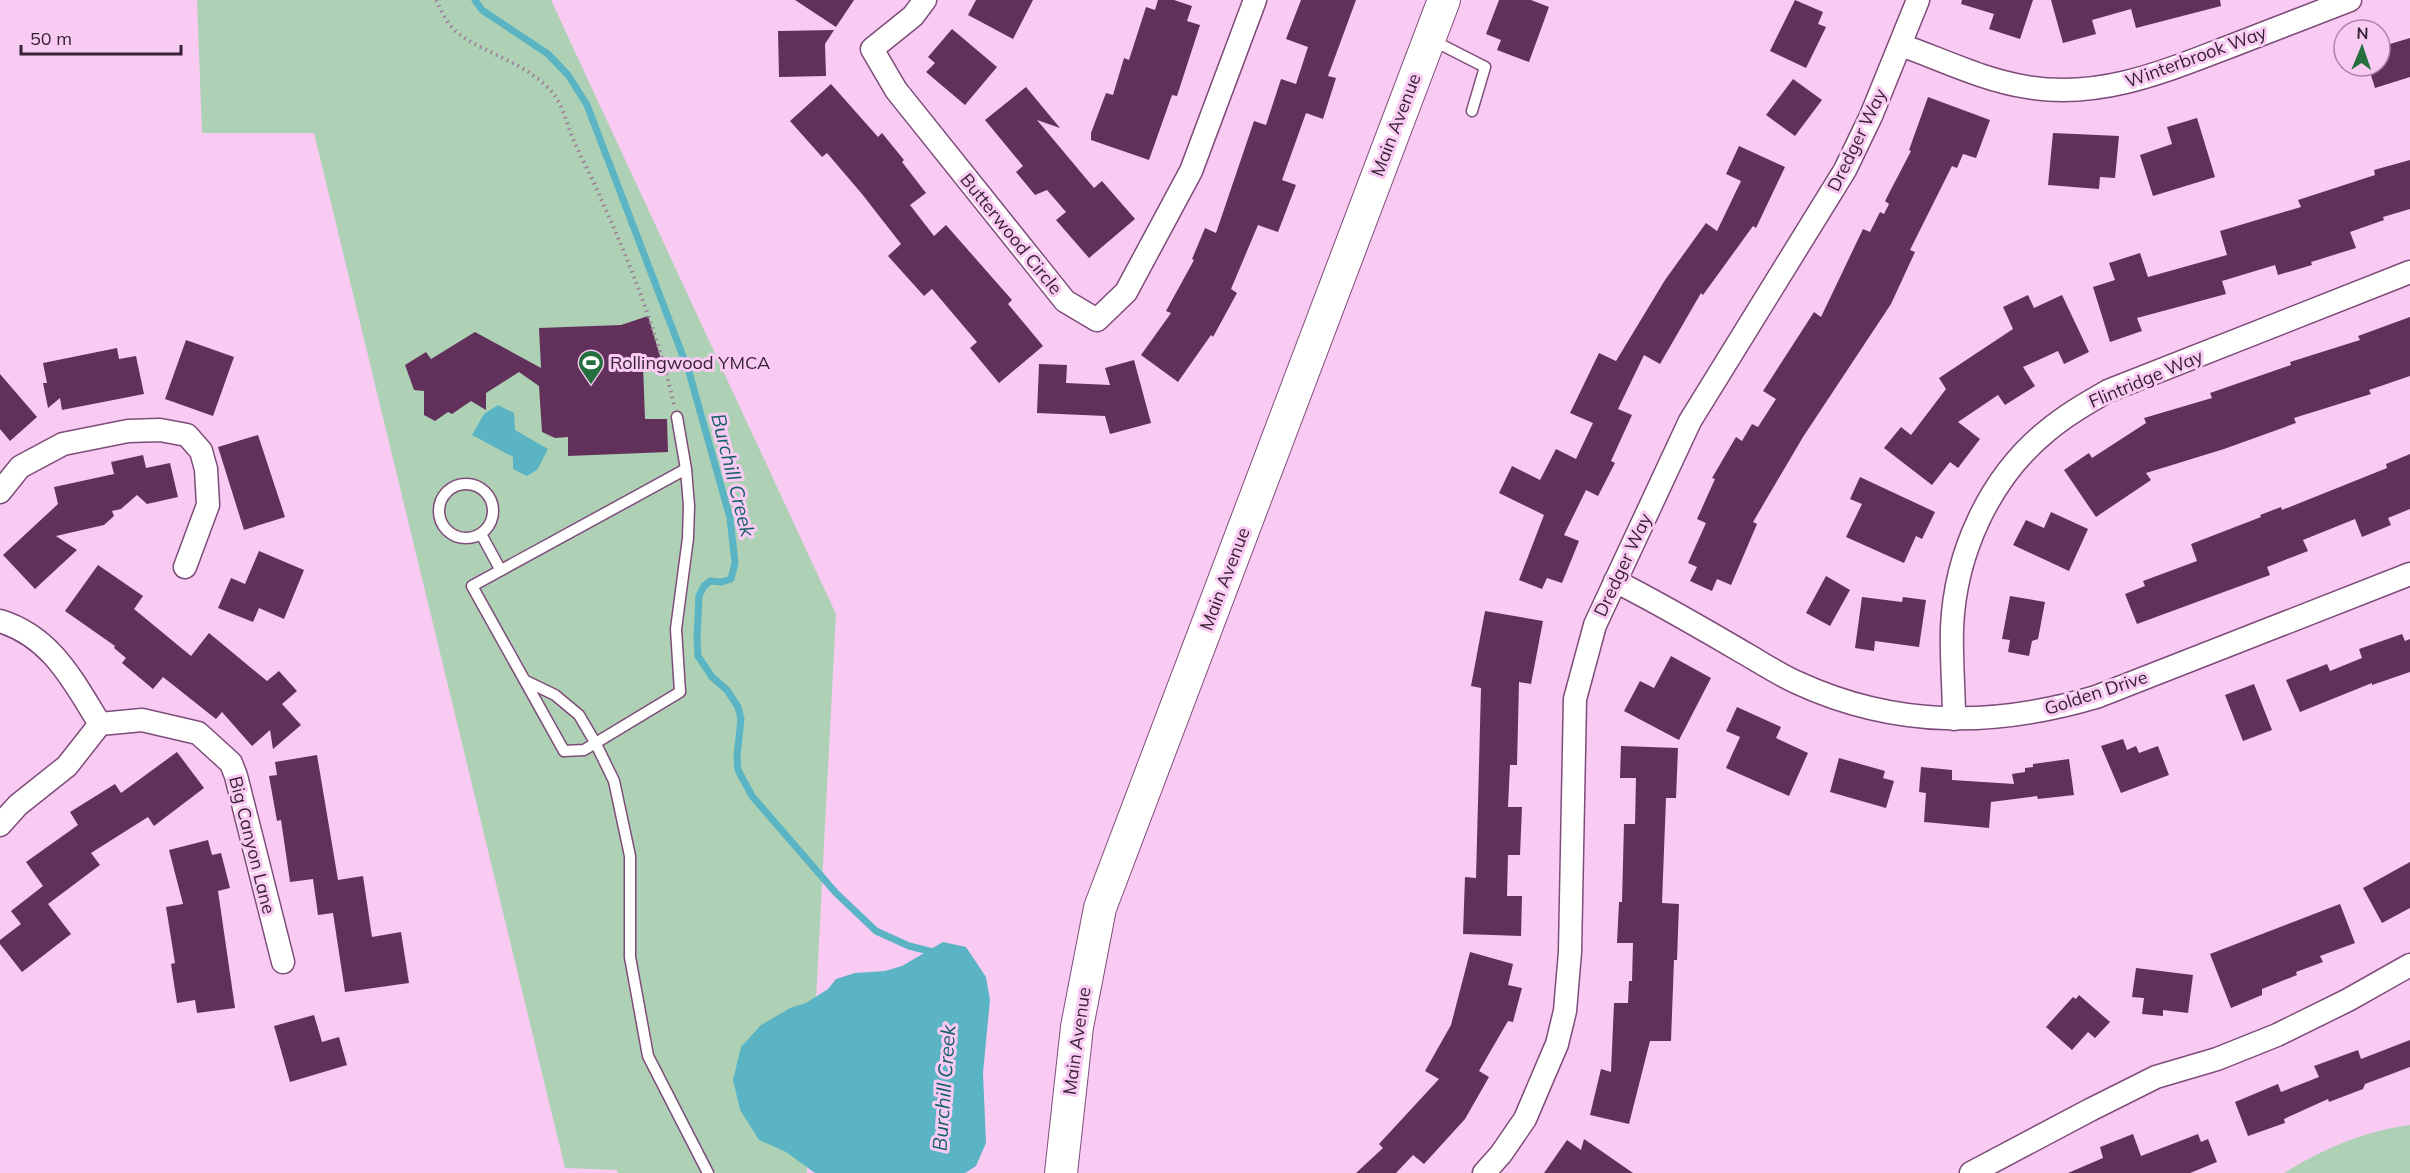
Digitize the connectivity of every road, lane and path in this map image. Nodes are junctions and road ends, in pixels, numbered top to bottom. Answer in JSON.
{"nodes":[{"id":1,"x":436,"y":0,"type":"edge"},
{"id":2,"x":925,"y":0,"type":"edge"},
{"id":3,"x":1255,"y":0,"type":"edge"},
{"id":4,"x":1444,"y":0,"type":"edge"},
{"id":5,"x":1918,"y":0,"type":"edge"},
{"id":6,"x":2350,"y":0,"type":"edge"},
{"id":7,"x":1429,"y":38,"type":"junction"},
{"id":8,"x":1901,"y":45,"type":"junction"},
{"id":9,"x":1472,"y":111,"type":"dead end"},
{"id":10,"x":2410,"y":272,"type":"edge"},
{"id":11,"x":677,"y":417,"type":"joint"},
{"id":12,"x":686,"y":469,"type":"junction"},
{"id":13,"x":0,"y":492,"type":"edge"},
{"id":14,"x":481,"y":534,"type":"junction"},
{"id":15,"x":185,"y":567,"type":"dead end"},
{"id":16,"x":500,"y":569,"type":"junction"},
{"id":17,"x":2410,"y":574,"type":"edge"},
{"id":18,"x":1615,"y":581,"type":"junction"},
{"id":19,"x":0,"y":621,"type":"edge"},
{"id":20,"x":526,"y":681,"type":"junction"},
{"id":21,"x":1954,"y":719,"type":"junction"},
{"id":22,"x":100,"y":724,"type":"junction"},
{"id":23,"x":596,"y":744,"type":"junction"},
{"id":24,"x":0,"y":825,"type":"edge"},
{"id":25,"x":283,"y":962,"type":"dead end"},
{"id":26,"x":2410,"y":965,"type":"edge"},
{"id":27,"x":708,"y":1173,"type":"edge"},
{"id":28,"x":1061,"y":1173,"type":"edge"},
{"id":29,"x":1484,"y":1173,"type":"edge"},
{"id":30,"x":1971,"y":1173,"type":"edge"}],
"edges":[{"from":1,"to":11,"type":"path"},
{"from":2,"to":3,"type":"street","name":"Butterwood Circle"},
{"from":4,"to":7,"type":"street","name":"Main Avenue"},
{"from":5,"to":8,"type":"street","name":"Dredger Way"},
{"from":6,"to":8,"type":"street","name":"Winterbrook Way"},
{"from":7,"to":9,"type":"lane"},
{"from":7,"to":28,"type":"street","name":"Main Avenue"},
{"from":8,"to":18,"type":"street","name":"Dredger Way"},
{"from":10,"to":21,"type":"street","name":"Flintridge Way"},
{"from":11,"to":12,"type":"lane"},
{"from":12,"to":16,"type":"lane"},
{"from":12,"to":23,"type":"lane"},
{"from":13,"to":15,"type":"street"},
{"from":14,"to":14,"type":"lane"},
{"from":14,"to":16,"type":"lane"},
{"from":16,"to":20,"type":"lane"},
{"from":17,"to":21,"type":"street","name":"Golden Drive"},
{"from":18,"to":21,"type":"street","name":"Golden Drive"},
{"from":18,"to":29,"type":"street","name":"Dredger Way"},
{"from":19,"to":22,"type":"street"},
{"from":20,"to":23,"type":"lane"},
{"from":20,"to":23,"type":"lane"},
{"from":22,"to":24,"type":"street"},
{"from":22,"to":25,"type":"street","name":"Big Canyon Lane"},
{"from":23,"to":27,"type":"lane"},
{"from":26,"to":30,"type":"street"}]}
